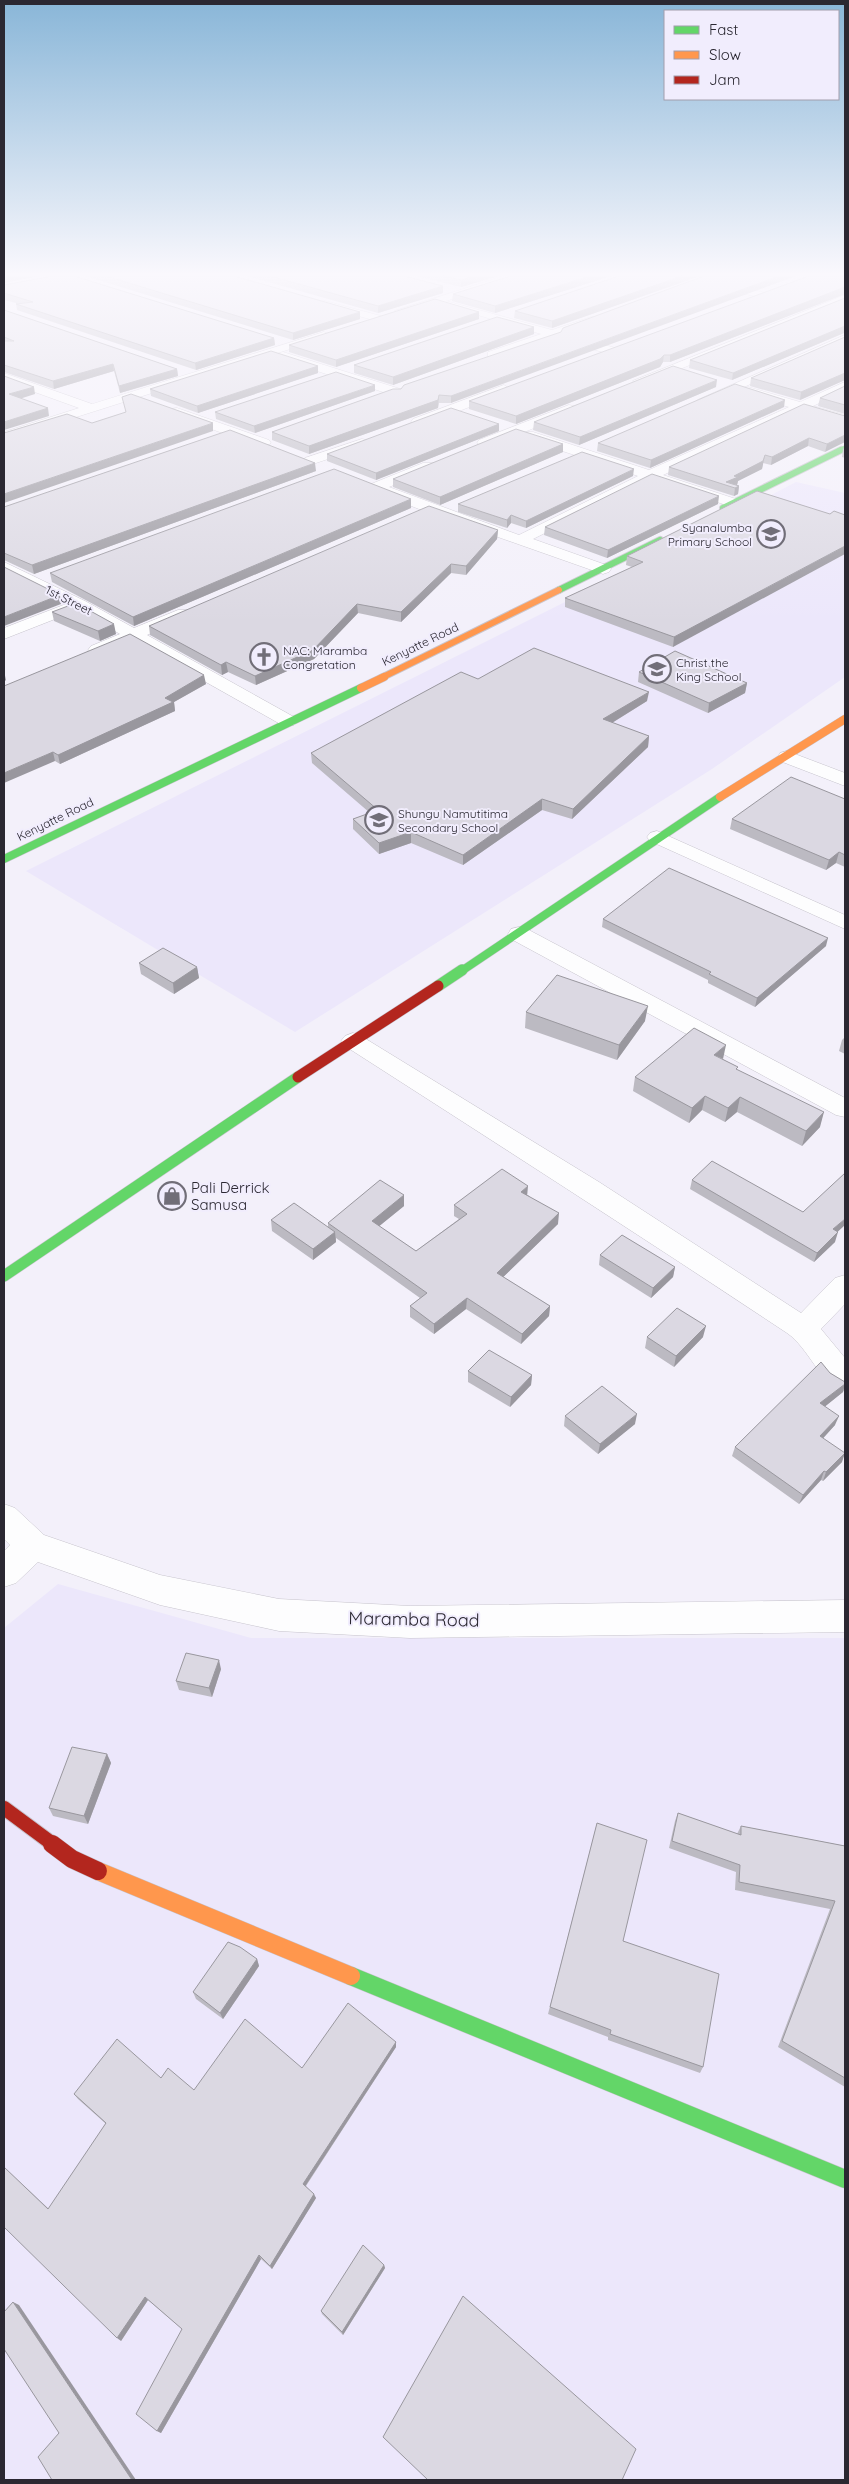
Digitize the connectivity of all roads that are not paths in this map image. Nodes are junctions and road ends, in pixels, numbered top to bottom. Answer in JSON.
{"nodes":[{"id":1,"x":45,"y":392,"type":"edge"},
{"id":2,"x":141,"y":392,"type":"edge"},
{"id":3,"x":389,"y":392,"type":"edge"},
{"id":4,"x":395,"y":392,"type":"edge"},
{"id":5,"x":498,"y":392,"type":"edge"},
{"id":6,"x":721,"y":392,"type":"edge"},
{"id":7,"x":754,"y":392,"type":"edge"},
{"id":8,"x":832,"y":392,"type":"edge"},
{"id":9,"x":131,"y":395,"type":"junction"},
{"id":10,"x":374,"y":397,"type":"edge"},
{"id":11,"x":578,"y":405,"type":"edge"},
{"id":12,"x":693,"y":405,"type":"edge"},
{"id":13,"x":800,"y":406,"type":"junction"},
{"id":14,"x":90,"y":408,"type":"junction"},
{"id":15,"x":452,"y":410,"type":"junction"},
{"id":16,"x":215,"y":414,"type":"edge"},
{"id":17,"x":470,"y":416,"type":"edge"},
{"id":18,"x":845,"y":419,"type":"edge"},
{"id":19,"x":196,"y":420,"type":"junction"},
{"id":20,"x":497,"y":425,"type":"edge"},
{"id":21,"x":408,"y":426,"type":"edge"},
{"id":22,"x":515,"y":431,"type":"junction"},
{"id":23,"x":230,"y":432,"type":"junction"},
{"id":24,"x":4,"y":436,"type":"edge"},
{"id":25,"x":212,"y":438,"type":"edge"},
{"id":26,"x":372,"y":439,"type":"edge"},
{"id":27,"x":273,"y":440,"type":"edge"},
{"id":28,"x":597,"y":446,"type":"edge"},
{"id":29,"x":475,"y":447,"type":"edge"},
{"id":30,"x":845,"y":448,"type":"edge"},
{"id":31,"x":581,"y":453,"type":"junction"},
{"id":32,"x":564,"y":459,"type":"edge"},
{"id":33,"x":439,"y":461,"type":"edge"},
{"id":34,"x":334,"y":471,"type":"edge"},
{"id":35,"x":651,"y":475,"type":"junction"},
{"id":36,"x":359,"y":480,"type":"edge"},
{"id":37,"x":376,"y":487,"type":"junction"},
{"id":38,"x":734,"y":503,"type":"junction"},
{"id":39,"x":458,"y":504,"type":"edge"},
{"id":40,"x":435,"y":510,"type":"junction"},
{"id":41,"x":709,"y":515,"type":"edge"},
{"id":42,"x":411,"y":516,"type":"edge"},
{"id":43,"x":674,"y":533,"type":"edge"},
{"id":44,"x":521,"y":539,"type":"junction"},
{"id":45,"x":4,"y":567,"type":"edge"},
{"id":46,"x":603,"y":569,"type":"junction"},
{"id":47,"x":50,"y":575,"type":"edge"},
{"id":48,"x":31,"y":581,"type":"junction"},
{"id":49,"x":12,"y":586,"type":"edge"},
{"id":50,"x":79,"y":604,"type":"junction"},
{"id":51,"x":196,"y":608,"type":"edge"},
{"id":52,"x":4,"y":634,"type":"edge"},
{"id":53,"x":133,"y":634,"type":"junction"},
{"id":54,"x":82,"y":656,"type":"edge"},
{"id":55,"x":845,"y":719,"type":"edge"},
{"id":56,"x":288,"y":722,"type":"junction"},
{"id":57,"x":788,"y":757,"type":"junction"},
{"id":58,"x":845,"y":780,"type":"edge"},
{"id":59,"x":657,"y":837,"type":"junction"},
{"id":60,"x":4,"y":859,"type":"edge"},
{"id":61,"x":845,"y":923,"type":"edge"},
{"id":62,"x":519,"y":934,"type":"junction"},
{"id":63,"x":353,"y":1040,"type":"junction"},
{"id":64,"x":845,"y":1109,"type":"edge"},
{"id":65,"x":4,"y":1276,"type":"edge"},
{"id":66,"x":845,"y":1286,"type":"edge"},
{"id":67,"x":803,"y":1329,"type":"junction"},
{"id":68,"x":845,"y":1379,"type":"edge"},
{"id":69,"x":4,"y":1518,"type":"edge"},
{"id":70,"x":33,"y":1546,"type":"junction"},
{"id":71,"x":4,"y":1572,"type":"edge"},
{"id":72,"x":845,"y":1616,"type":"edge"},
{"id":73,"x":4,"y":1808,"type":"edge"},
{"id":74,"x":845,"y":2179,"type":"edge"}],
"edges":[{"from":1,"to":14,"type":"street"},
{"from":2,"to":9,"type":"street"},
{"from":3,"to":10,"type":"street"},
{"from":4,"to":15,"type":"street"},
{"from":5,"to":15,"type":"street"},
{"from":6,"to":12,"type":"street"},
{"from":7,"to":13,"type":"street"},
{"from":8,"to":13,"type":"street"},
{"from":9,"to":14,"type":"street"},
{"from":9,"to":19,"type":"street"},
{"from":11,"to":22,"type":"street"},
{"from":13,"to":18,"type":"street"},
{"from":13,"to":35,"type":"street"},
{"from":14,"to":24,"type":"street"},
{"from":15,"to":17,"type":"street"},
{"from":15,"to":21,"type":"street"},
{"from":16,"to":19,"type":"street"},
{"from":19,"to":23,"type":"street"},
{"from":20,"to":22,"type":"street"},
{"from":22,"to":29,"type":"street"},
{"from":22,"to":31,"type":"street"},
{"from":23,"to":25,"type":"street"},
{"from":23,"to":27,"type":"street"},
{"from":26,"to":34,"type":"street"},
{"from":28,"to":31,"type":"street"},
{"from":30,"to":38,"type":"street"},
{"from":31,"to":32,"type":"street"},
{"from":31,"to":35,"type":"street"},
{"from":33,"to":37,"type":"street"},
{"from":35,"to":38,"type":"street"},
{"from":35,"to":44,"type":"street"},
{"from":36,"to":37,"type":"street"},
{"from":37,"to":40,"type":"street"},
{"from":38,"to":41,"type":"street"},
{"from":39,"to":40,"type":"street"},
{"from":40,"to":42,"type":"street"},
{"from":40,"to":44,"type":"street"},
{"from":43,"to":46,"type":"street","name":"Kenyatte Road"},
{"from":44,"to":46,"type":"street"},
{"from":45,"to":48,"type":"street","name":"1st Street"},
{"from":46,"to":56,"type":"street","name":"Kenyatte Road"},
{"from":47,"to":48,"type":"street"},
{"from":48,"to":49,"type":"street"},
{"from":48,"to":50,"type":"street","name":"1st Street"},
{"from":50,"to":52,"type":"street"},
{"from":50,"to":53,"type":"street","name":"1st Street"},
{"from":51,"to":53,"type":"street"},
{"from":53,"to":54,"type":"street"},
{"from":53,"to":56,"type":"street","name":"1st Street"},
{"from":55,"to":57,"type":"street"},
{"from":56,"to":60,"type":"street","name":"Kenyatte Road"},
{"from":57,"to":58,"type":"street"},
{"from":57,"to":59,"type":"street"},
{"from":59,"to":61,"type":"street"},
{"from":59,"to":62,"type":"street"},
{"from":62,"to":63,"type":"street"},
{"from":62,"to":64,"type":"street"},
{"from":63,"to":65,"type":"street"},
{"from":63,"to":67,"type":"street"},
{"from":66,"to":67,"type":"street"},
{"from":67,"to":68,"type":"street"},
{"from":69,"to":70,"type":"street","name":"Maramba Road"},
{"from":70,"to":71,"type":"street"},
{"from":70,"to":72,"type":"street","name":"Maramba Road"},
{"from":73,"to":74,"type":"street"}]}
